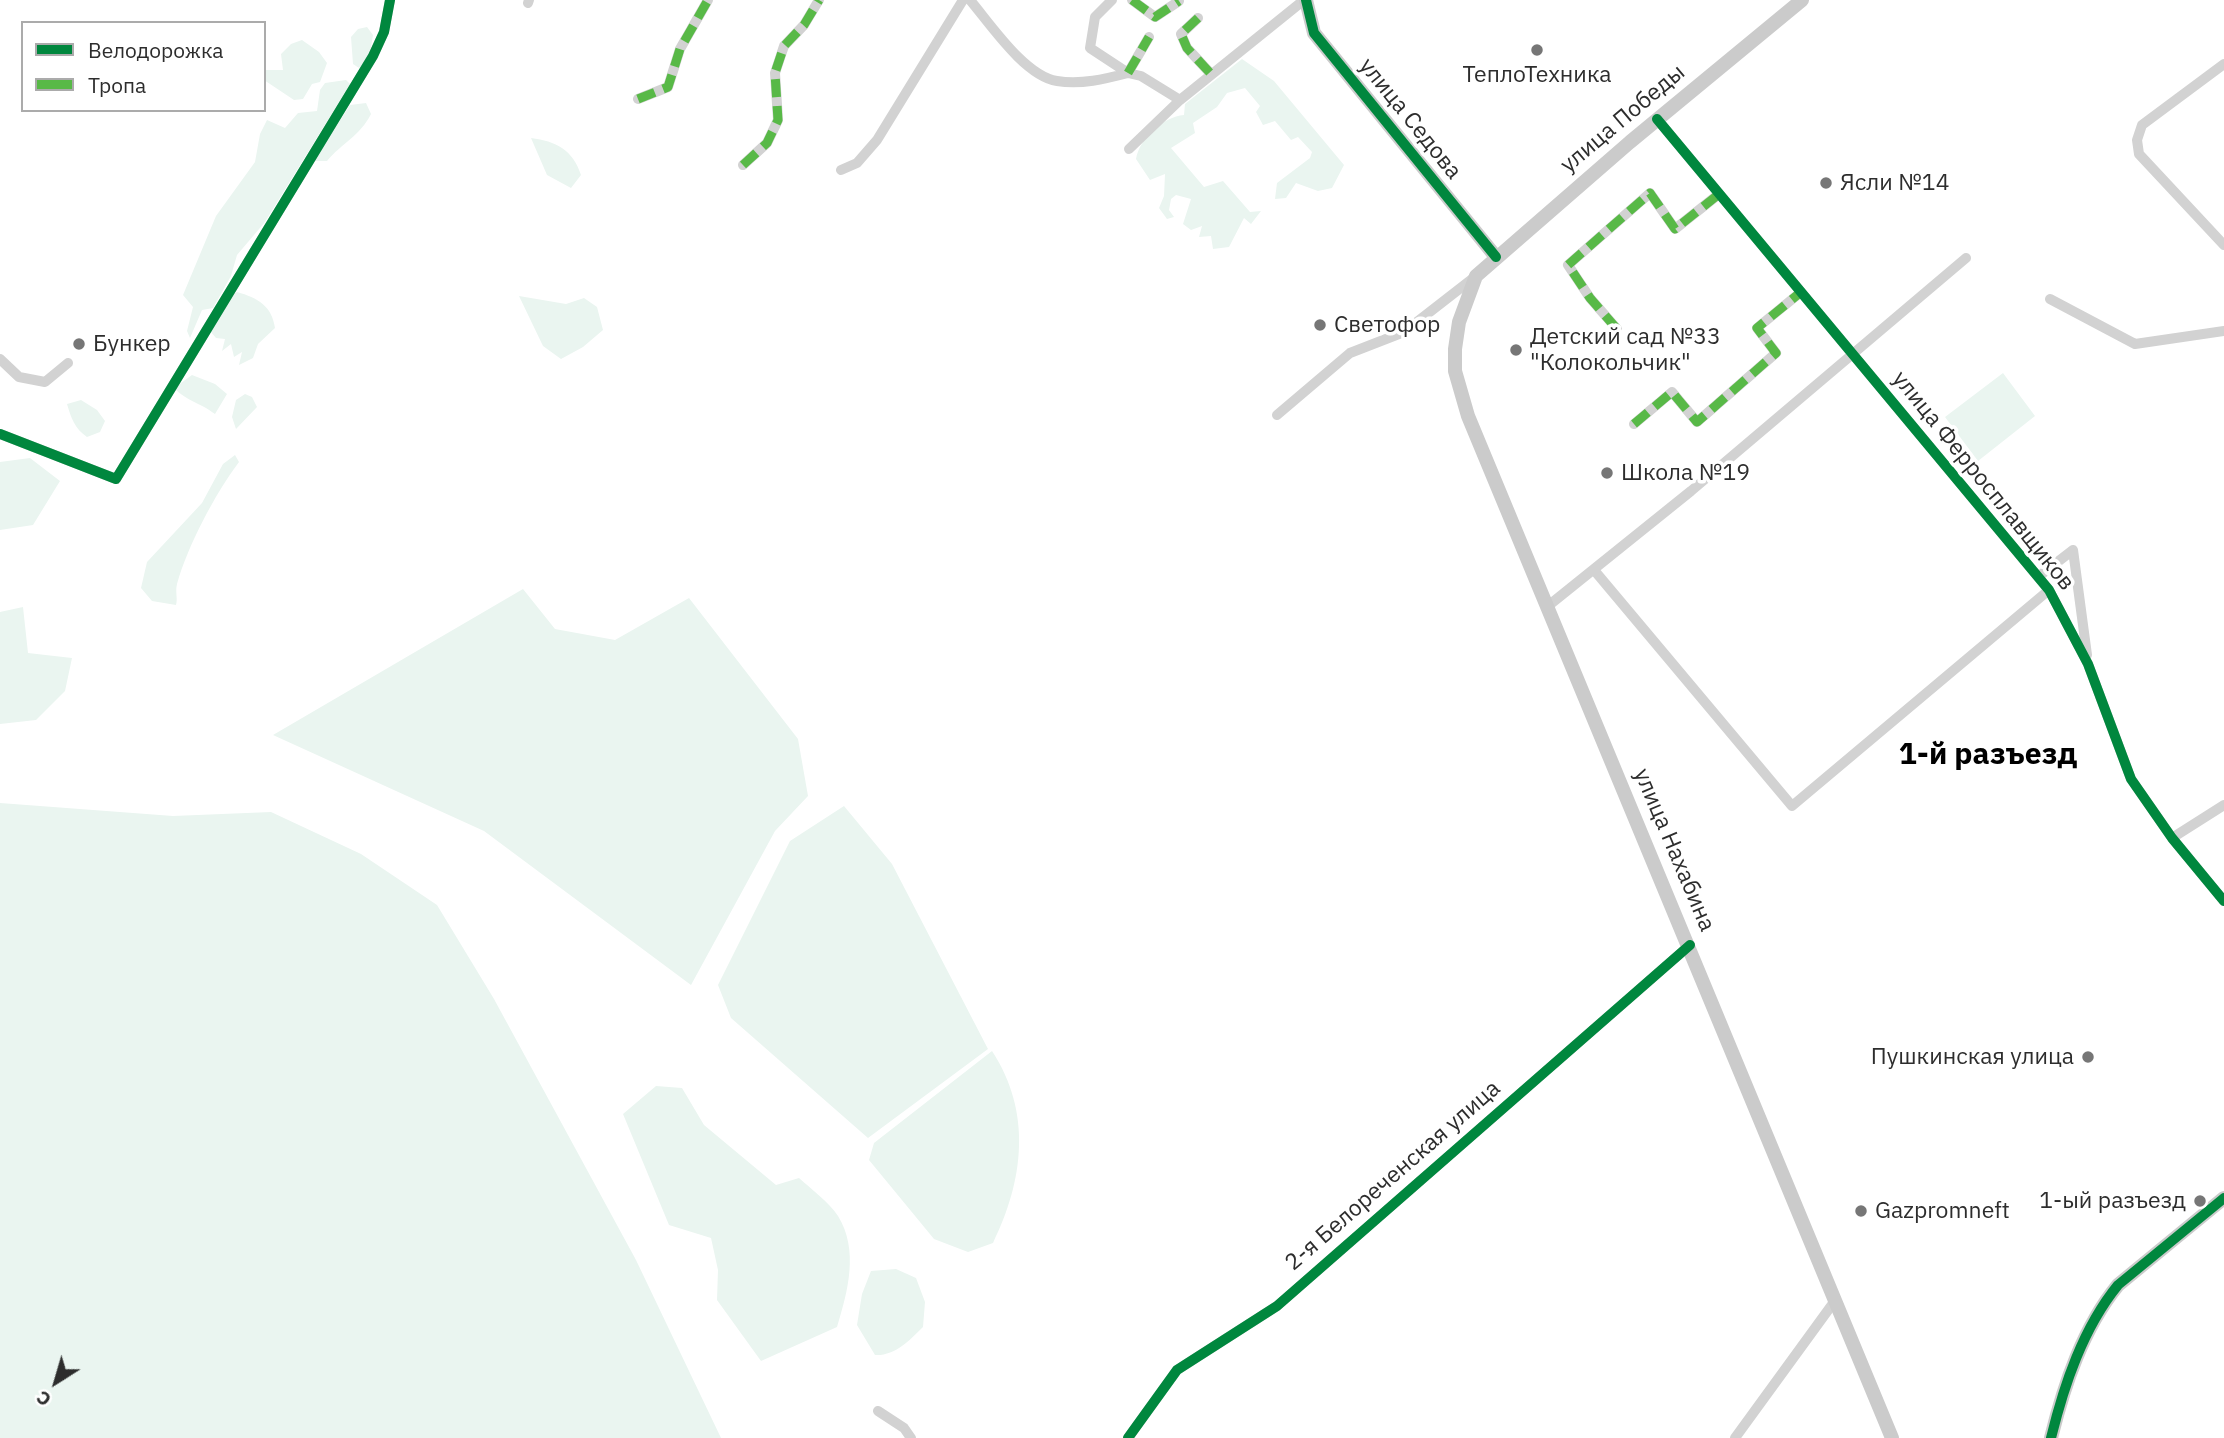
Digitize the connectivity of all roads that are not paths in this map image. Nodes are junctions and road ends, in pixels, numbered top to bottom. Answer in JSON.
{"nodes":[{"id":1,"x":390,"y":0,"type":"edge"},
{"id":2,"x":708,"y":0,"type":"edge"},
{"id":3,"x":819,"y":0,"type":"edge"},
{"id":4,"x":963,"y":0,"type":"edge"},
{"id":5,"x":970,"y":0,"type":"edge"},
{"id":6,"x":1112,"y":0,"type":"edge"},
{"id":7,"x":1132,"y":0,"type":"edge"},
{"id":8,"x":1305,"y":0,"type":"edge"},
{"id":9,"x":1802,"y":0,"type":"edge"},
{"id":10,"x":1179,"y":1,"type":"edge"},
{"id":11,"x":1198,"y":18,"type":"dead end"},
{"id":12,"x":1149,"y":37,"type":"dead end"},
{"id":13,"x":2224,"y":64,"type":"edge"},
{"id":14,"x":1128,"y":74,"type":"junction"},
{"id":15,"x":1211,"y":74,"type":"junction"},
{"id":16,"x":638,"y":99,"type":"dead end"},
{"id":17,"x":1180,"y":100,"type":"junction"},
{"id":18,"x":1657,"y":119,"type":"junction"},
{"id":19,"x":1129,"y":149,"type":"dead end"},
{"id":20,"x":743,"y":165,"type":"dead end"},
{"id":21,"x":841,"y":170,"type":"dead end"},
{"id":22,"x":1719,"y":194,"type":"junction"},
{"id":23,"x":2224,"y":245,"type":"edge"},
{"id":24,"x":1496,"y":257,"type":"junction"},
{"id":25,"x":1966,"y":258,"type":"dead end"},
{"id":26,"x":1476,"y":276,"type":"junction"},
{"id":27,"x":1801,"y":292,"type":"junction"},
{"id":28,"x":2050,"y":299,"type":"dead end"},
{"id":29,"x":1617,"y":329,"type":"dead end"},
{"id":30,"x":2224,"y":331,"type":"edge"},
{"id":31,"x":1853,"y":355,"type":"junction"},
{"id":32,"x":0,"y":359,"type":"edge"},
{"id":33,"x":68,"y":363,"type":"dead end"},
{"id":34,"x":1277,"y":415,"type":"dead end"},
{"id":35,"x":1634,"y":424,"type":"dead end"},
{"id":36,"x":0,"y":435,"type":"edge"},
{"id":37,"x":1594,"y":570,"type":"junction"},
{"id":38,"x":2038,"y":576,"type":"junction"},
{"id":39,"x":2049,"y":590,"type":"junction"},
{"id":40,"x":1548,"y":606,"type":"junction"},
{"id":41,"x":2088,"y":664,"type":"junction"},
{"id":42,"x":2224,"y":805,"type":"edge"},
{"id":43,"x":2172,"y":838,"type":"junction"},
{"id":44,"x":2224,"y":901,"type":"edge"},
{"id":45,"x":1689,"y":945,"type":"junction"},
{"id":46,"x":2224,"y":1198,"type":"edge"},
{"id":47,"x":1834,"y":1303,"type":"junction"},
{"id":48,"x":878,"y":1411,"type":"dead end"},
{"id":49,"x":911,"y":1438,"type":"edge"},
{"id":50,"x":1128,"y":1438,"type":"edge"},
{"id":51,"x":1735,"y":1438,"type":"edge"},
{"id":52,"x":1892,"y":1438,"type":"edge"},
{"id":53,"x":2051,"y":1438,"type":"edge"}],
"edges":[{"from":1,"to":36,"type":"street"},
{"from":2,"to":16,"type":"street"},
{"from":3,"to":20,"type":"street"},
{"from":4,"to":21,"type":"street"},
{"from":5,"to":14,"type":"street"},
{"from":6,"to":14,"type":"street"},
{"from":7,"to":10,"type":"street"},
{"from":8,"to":15,"type":"street"},
{"from":8,"to":24,"type":"main road","name":"улица Седова"},
{"from":9,"to":18,"type":"main road","name":"улица Победы"},
{"from":11,"to":15,"type":"street"},
{"from":12,"to":14,"type":"street"},
{"from":13,"to":23,"type":"street"},
{"from":14,"to":17,"type":"street"},
{"from":15,"to":17,"type":"street"},
{"from":17,"to":19,"type":"street"},
{"from":18,"to":22,"type":"street","name":"улица Ферросплавщиков"},
{"from":18,"to":24,"type":"main road","name":"улица Победы"},
{"from":22,"to":27,"type":"street","name":"улица Ферросплавщиков"},
{"from":22,"to":29,"type":"street"},
{"from":24,"to":26,"type":"main road","name":"улица Победы"},
{"from":25,"to":31,"type":"street"},
{"from":26,"to":34,"type":"street"},
{"from":26,"to":40,"type":"main road","name":"улица Нахабина"},
{"from":27,"to":31,"type":"street","name":"улица Ферросплавщиков"},
{"from":27,"to":35,"type":"street"},
{"from":28,"to":30,"type":"street"},
{"from":31,"to":37,"type":"street"},
{"from":31,"to":38,"type":"street","name":"улица Ферросплавщиков"},
{"from":32,"to":33,"type":"street"},
{"from":37,"to":39,"type":"street"},
{"from":37,"to":40,"type":"street"},
{"from":38,"to":39,"type":"street","name":"улица Ферросплавщиков"},
{"from":38,"to":41,"type":"street"},
{"from":39,"to":41,"type":"street","name":"улица Ферросплавщиков"},
{"from":40,"to":45,"type":"main road","name":"улица Нахабина"},
{"from":41,"to":43,"type":"street","name":"улица Ферросплавщиков"},
{"from":42,"to":43,"type":"street"},
{"from":43,"to":44,"type":"street","name":"улица Ферросплавщиков"},
{"from":45,"to":47,"type":"main road","name":"улица Нахабина"},
{"from":45,"to":50,"type":"street","name":"2-я Белореченская улица"},
{"from":46,"to":53,"type":"main road"},
{"from":47,"to":51,"type":"street"},
{"from":47,"to":52,"type":"main road","name":"улица Нахабина"},
{"from":48,"to":49,"type":"street"}]}
